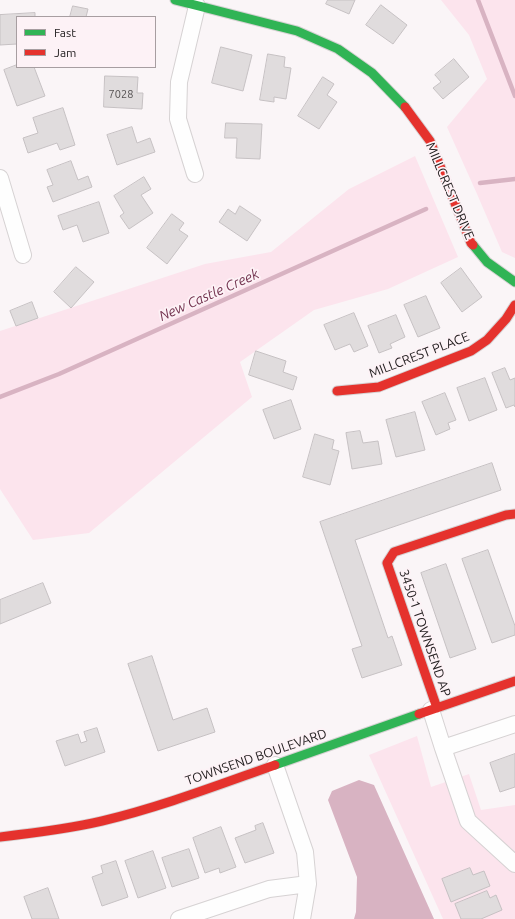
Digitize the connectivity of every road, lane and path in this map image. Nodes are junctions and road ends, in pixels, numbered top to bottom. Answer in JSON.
{"nodes":[{"id":1,"x":175,"y":0,"type":"edge"},
{"id":2,"x":197,"y":6,"type":"junction"},
{"id":3,"x":195,"y":174,"type":"dead end"},
{"id":4,"x":0,"y":178,"type":"edge"},
{"id":5,"x":23,"y":255,"type":"dead end"},
{"id":6,"x":515,"y":282,"type":"edge"},
{"id":7,"x":515,"y":305,"type":"edge"},
{"id":8,"x":337,"y":391,"type":"dead end"},
{"id":9,"x":515,"y":514,"type":"edge"},
{"id":10,"x":515,"y":681,"type":"edge"},
{"id":11,"x":434,"y":709,"type":"junction"},
{"id":12,"x":515,"y":724,"type":"edge"},
{"id":13,"x":443,"y":748,"type":"junction"},
{"id":14,"x":276,"y":765,"type":"junction"},
{"id":15,"x":0,"y":837,"type":"edge"},
{"id":16,"x":515,"y":864,"type":"edge"},
{"id":17,"x":308,"y":884,"type":"junction"},
{"id":18,"x":180,"y":919,"type":"edge"},
{"id":19,"x":302,"y":919,"type":"edge"}],
"edges":[{"from":1,"to":2,"type":"street","name":"MILLCREST DRIVE"},
{"from":2,"to":3,"type":"street"},
{"from":2,"to":6,"type":"street","name":"MILLCREST DRIVE"},
{"from":4,"to":5,"type":"street"},
{"from":7,"to":8,"type":"street","name":"MILLCREST PLACE"},
{"from":9,"to":11,"type":"street","name":"3450-1 TOWNSEND AP"},
{"from":10,"to":11,"type":"street","name":"TOWNSEND BOULEVARD"},
{"from":11,"to":13,"type":"street"},
{"from":11,"to":14,"type":"street","name":"TOWNSEND BOULEVARD"},
{"from":12,"to":13,"type":"street"},
{"from":13,"to":16,"type":"street"},
{"from":14,"to":15,"type":"street","name":"TOWNSEND BOULEVARD"},
{"from":14,"to":17,"type":"street"},
{"from":17,"to":18,"type":"street"},
{"from":17,"to":19,"type":"street"}]}
